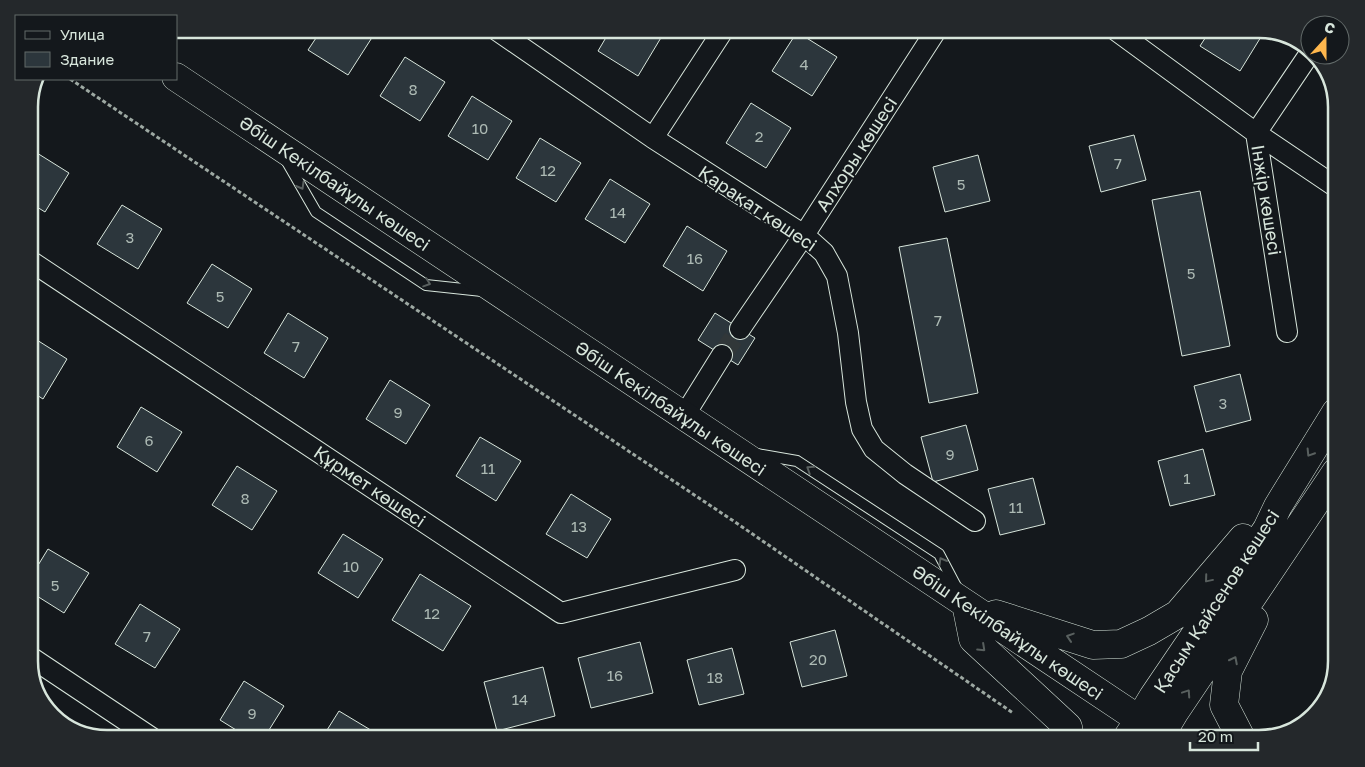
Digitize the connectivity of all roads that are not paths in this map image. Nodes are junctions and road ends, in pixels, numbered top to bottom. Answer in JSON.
{"nodes":[{"id":1,"x":508,"y":38,"type":"edge"},
{"id":2,"x":718,"y":38,"type":"edge"},
{"id":3,"x":931,"y":38,"type":"edge"},
{"id":4,"x":1126,"y":38,"type":"edge"},
{"id":5,"x":1302,"y":65,"type":"edge"},
{"id":6,"x":178,"y":78,"type":"edge"},
{"id":7,"x":1256,"y":133,"type":"junction"},
{"id":8,"x":653,"y":138,"type":"junction"},
{"id":9,"x":1327,"y":181,"type":"edge"},
{"id":10,"x":804,"y":235,"type":"junction"},
{"id":11,"x":38,"y":266,"type":"edge"},
{"id":12,"x":740,"y":329,"type":"tunnel mouth"},
{"id":13,"x":1287,"y":332,"type":"dead end"},
{"id":14,"x":722,"y":355,"type":"tunnel mouth"},
{"id":15,"x":684,"y":416,"type":"junction"},
{"id":16,"x":1328,"y":426,"type":"edge"},
{"id":17,"x":1328,"y":484,"type":"edge"},
{"id":18,"x":1278,"y":506,"type":"junction"},
{"id":19,"x":975,"y":521,"type":"dead end"},
{"id":20,"x":1295,"y":532,"type":"junction"},
{"id":21,"x":735,"y":570,"type":"dead end"},
{"id":22,"x":966,"y":604,"type":"junction"},
{"id":23,"x":38,"y":662,"type":"edge"},
{"id":24,"x":140,"y":730,"type":"edge"},
{"id":25,"x":1069,"y":730,"type":"edge"},
{"id":26,"x":1144,"y":730,"type":"edge"},
{"id":27,"x":1151,"y":730,"type":"edge"},
{"id":28,"x":1155,"y":730,"type":"edge"},
{"id":29,"x":1237,"y":730,"type":"edge"}],
"edges":[{"from":1,"to":8,"type":"street","name":"Қарақат көшесі"},
{"from":2,"to":8,"type":"street"},
{"from":3,"to":10,"type":"street","name":"Алхоры көшесі"},
{"from":4,"to":7,"type":"street"},
{"from":5,"to":7,"type":"street","name":"Інжір көшесі"},
{"from":6,"to":15,"type":"street","name":"Әбіш Кекілбайұлы көшесі"},
{"from":7,"to":9,"type":"street"},
{"from":7,"to":13,"type":"street","name":"Інжір көшесі"},
{"from":8,"to":10,"type":"street","name":"Қарақат көшесі"},
{"from":10,"to":12,"type":"street","name":"Алхоры көшесі"},
{"from":10,"to":19,"type":"street","name":"Қарақат көшесі"},
{"from":11,"to":21,"type":"street","name":"Құрмет көшесі"},
{"from":14,"to":15,"type":"street"},
{"from":15,"to":22,"type":"street","name":"Әбіш Кекілбайұлы көшесі"},
{"from":16,"to":18,"type":"street","name":"Қасым Қайсенов көшесі","one_way":true},
{"from":17,"to":20,"type":"street","name":"Қасым Қайсенов көшесі"},
{"from":18,"to":22,"type":"street","one_way":true},
{"from":18,"to":27,"type":"street","name":"Қасым Қайсенов көшесі"},
{"from":28,"to":20,"type":"street","name":"Қасым Қайсенов көшесі","one_way":true},
{"from":29,"to":20,"type":"street","one_way":true},
{"from":22,"to":25,"type":"street","one_way":true},
{"from":22,"to":26,"type":"street","name":"Әбіш Кекілбайұлы көшесі"},
{"from":23,"to":24,"type":"street"}]}
